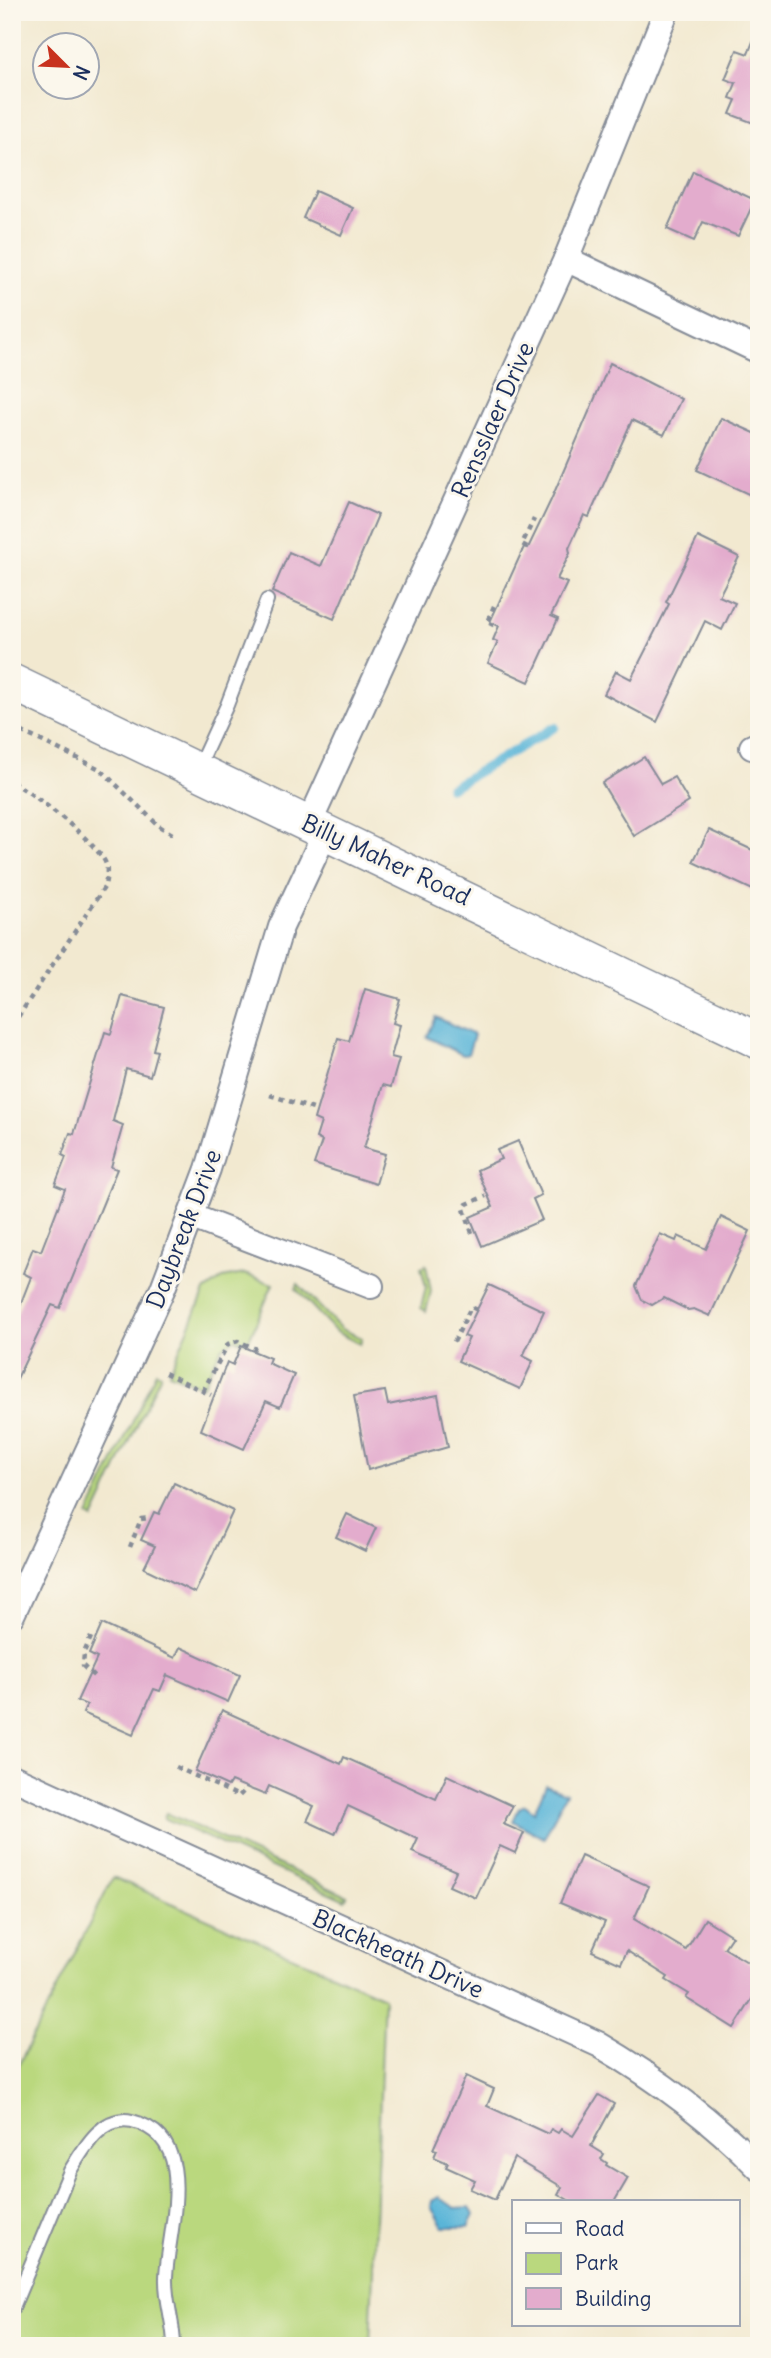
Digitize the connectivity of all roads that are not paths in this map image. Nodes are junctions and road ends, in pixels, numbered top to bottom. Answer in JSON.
{"nodes":[{"id":1,"x":666,"y":12,"type":"edge"},
{"id":2,"x":566,"y":259,"type":"junction"},
{"id":3,"x":759,"y":351,"type":"edge"},
{"id":4,"x":267,"y":600,"type":"dead end"},
{"id":5,"x":12,"y":682,"type":"edge"},
{"id":6,"x":197,"y":770,"type":"junction"},
{"id":7,"x":318,"y":827,"type":"junction"},
{"id":8,"x":759,"y":1041,"type":"edge"},
{"id":9,"x":190,"y":1216,"type":"junction"},
{"id":10,"x":371,"y":1286,"type":"dead end"},
{"id":11,"x":12,"y":1615,"type":"edge"},
{"id":12,"x":12,"y":1777,"type":"edge"},
{"id":13,"x":759,"y":2168,"type":"edge"},
{"id":14,"x":12,"y":2310,"type":"edge"},
{"id":15,"x":174,"y":2346,"type":"edge"}],
"edges":[{"from":1,"to":2,"type":"street","name":"Rensslaer Drive"},
{"from":2,"to":3,"type":"street"},
{"from":2,"to":7,"type":"street","name":"Rensslaer Drive"},
{"from":4,"to":6,"type":"lane"},
{"from":5,"to":6,"type":"main road","name":"Billy Maher Road"},
{"from":6,"to":7,"type":"main road","name":"Billy Maher Road"},
{"from":7,"to":8,"type":"main road","name":"Billy Maher Road"},
{"from":7,"to":9,"type":"street","name":"Daybreak Drive"},
{"from":9,"to":10,"type":"street"},
{"from":9,"to":11,"type":"street","name":"Daybreak Drive"},
{"from":12,"to":13,"type":"street","name":"Blackheath Drive"},
{"from":14,"to":15,"type":"lane"}]}
